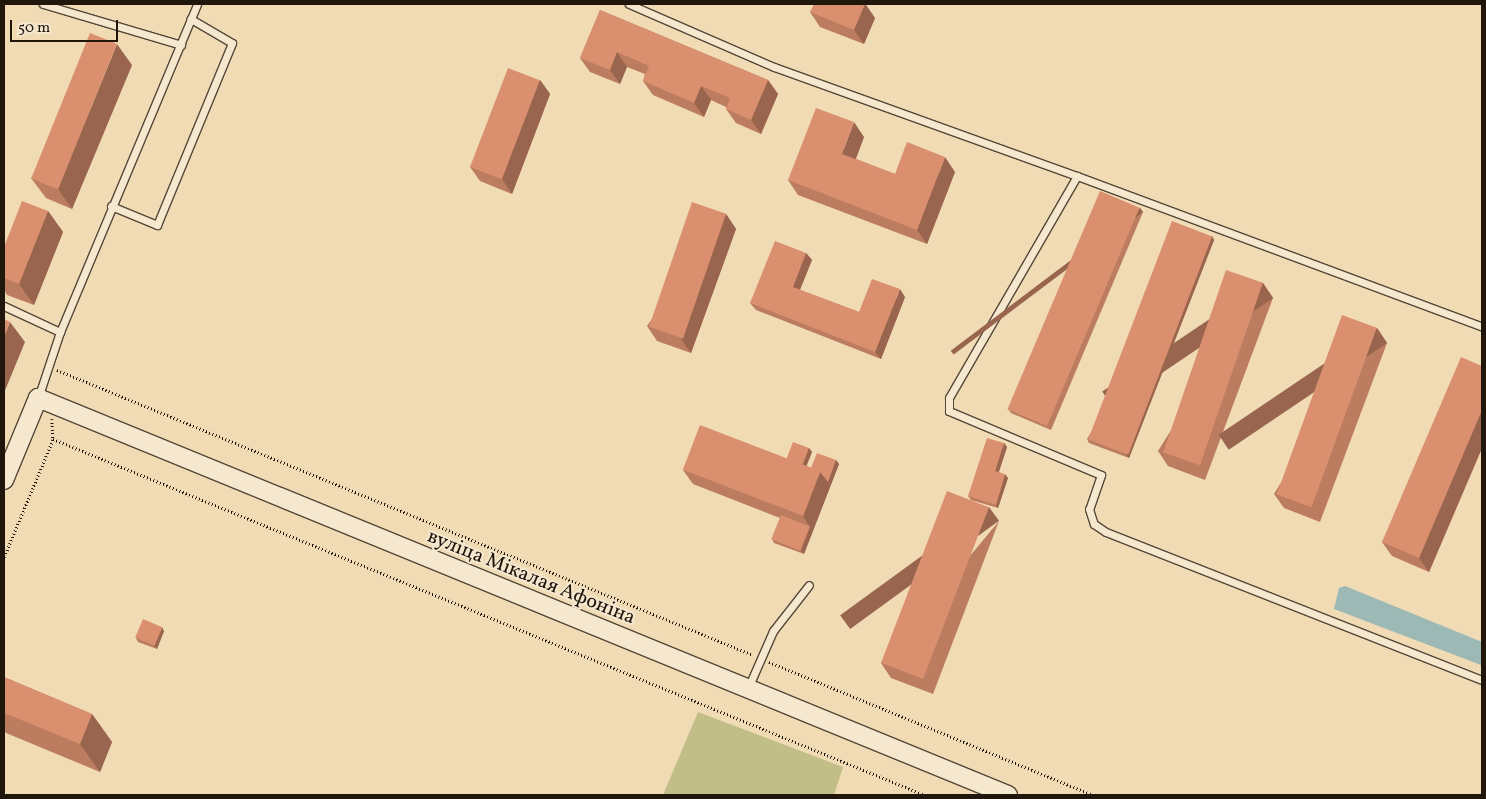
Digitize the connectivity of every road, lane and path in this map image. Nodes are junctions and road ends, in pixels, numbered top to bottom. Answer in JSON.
{"nodes":[{"id":1,"x":43,"y":4,"type":"edge"},
{"id":2,"x":197,"y":4,"type":"edge"},
{"id":3,"x":629,"y":4,"type":"edge"},
{"id":4,"x":191,"y":19,"type":"junction"},
{"id":5,"x":181,"y":45,"type":"junction"},
{"id":6,"x":1077,"y":176,"type":"junction"},
{"id":7,"x":111,"y":206,"type":"junction"},
{"id":8,"x":4,"y":306,"type":"edge"},
{"id":9,"x":1482,"y":328,"type":"edge"},
{"id":10,"x":60,"y":332,"type":"junction"},
{"id":11,"x":48,"y":366,"type":"junction"},
{"id":12,"x":38,"y":398,"type":"junction"},
{"id":13,"x":49,"y":426,"type":"dead end"},
{"id":14,"x":52,"y":439,"type":"junction"},
{"id":15,"x":4,"y":480,"type":"edge"},
{"id":16,"x":4,"y":557,"type":"edge"},
{"id":17,"x":809,"y":585,"type":"dead end"},
{"id":18,"x":761,"y":659,"type":"junction"},
{"id":19,"x":1482,"y":680,"type":"edge"},
{"id":20,"x":747,"y":690,"type":"junction"},
{"id":21,"x":925,"y":795,"type":"edge"},
{"id":22,"x":1008,"y":795,"type":"edge"},
{"id":23,"x":1093,"y":795,"type":"edge"}],
"edges":[{"from":1,"to":5,"type":"lane"},
{"from":2,"to":4,"type":"lane"},
{"from":3,"to":6,"type":"lane"},
{"from":4,"to":5,"type":"lane"},
{"from":4,"to":7,"type":"lane"},
{"from":5,"to":7,"type":"lane"},
{"from":6,"to":9,"type":"lane"},
{"from":6,"to":19,"type":"lane"},
{"from":7,"to":10,"type":"lane"},
{"from":8,"to":10,"type":"lane"},
{"from":10,"to":11,"type":"lane"},
{"from":11,"to":12,"type":"lane"},
{"from":11,"to":18,"type":"path"},
{"from":12,"to":15,"type":"street"},
{"from":12,"to":20,"type":"street","name":"вуліца Мікалая Афоніна"},
{"from":13,"to":14,"type":"path"},
{"from":14,"to":16,"type":"path"},
{"from":14,"to":21,"type":"path"},
{"from":17,"to":18,"type":"lane"},
{"from":18,"to":20,"type":"lane"},
{"from":18,"to":23,"type":"path"},
{"from":20,"to":22,"type":"street","name":"вуліца Мікалая Афоніна"}]}
